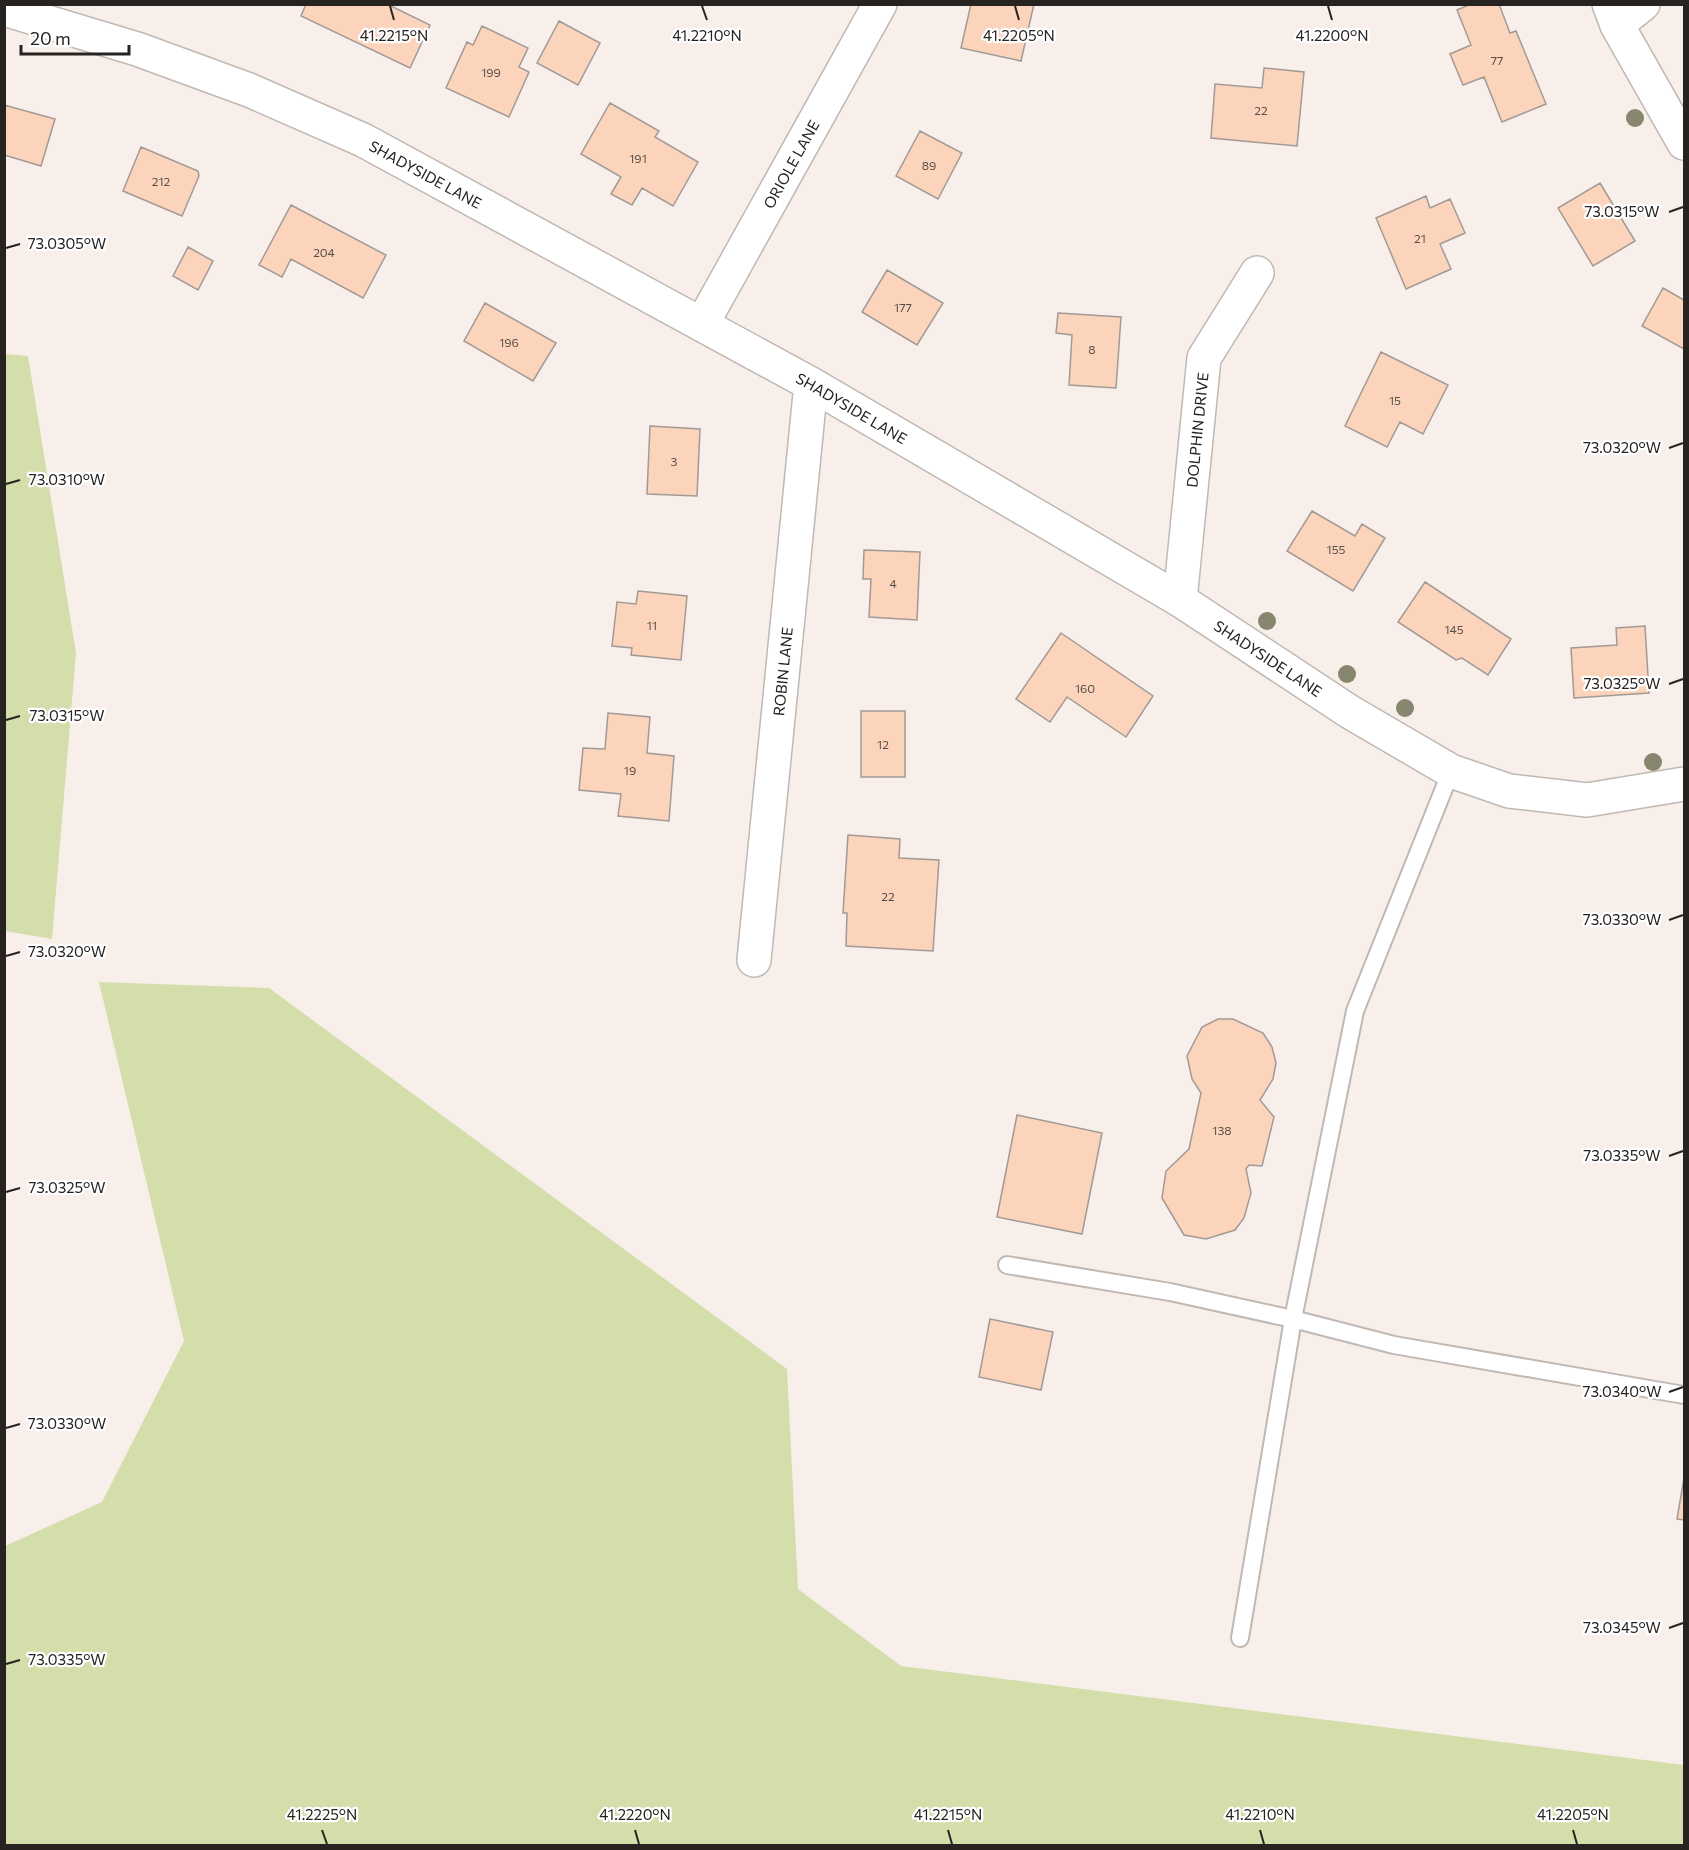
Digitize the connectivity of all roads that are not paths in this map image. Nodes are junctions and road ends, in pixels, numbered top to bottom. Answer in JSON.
{"nodes":[{"id":1,"x":880,"y":4,"type":"edge"},
{"id":2,"x":1643,"y":4,"type":"edge"},
{"id":3,"x":14,"y":8,"type":"edge"},
{"id":4,"x":1613,"y":15,"type":"edge"},
{"id":5,"x":1684,"y":143,"type":"edge"},
{"id":6,"x":1257,"y":273,"type":"dead end"},
{"id":7,"x":702,"y":324,"type":"junction"},
{"id":8,"x":811,"y":384,"type":"junction"},
{"id":9,"x":1180,"y":600,"type":"junction"},
{"id":10,"x":1451,"y":771,"type":"junction"},
{"id":11,"x":1684,"y":784,"type":"edge"},
{"id":12,"x":754,"y":960,"type":"dead end"},
{"id":13,"x":1007,"y":1264,"type":"dead end"},
{"id":14,"x":1293,"y":1319,"type":"junction"},
{"id":15,"x":1684,"y":1395,"type":"edge"},
{"id":16,"x":1240,"y":1638,"type":"dead end"}],
"edges":[{"from":1,"to":7,"type":"street","name":"ORIOLE LANE"},
{"from":2,"to":4,"type":"street"},
{"from":3,"to":7,"type":"street","name":"SHADYSIDE LANE"},
{"from":4,"to":5,"type":"street"},
{"from":6,"to":9,"type":"street","name":"DOLPHIN DRIVE"},
{"from":7,"to":8,"type":"street","name":"SHADYSIDE LANE"},
{"from":8,"to":9,"type":"street","name":"SHADYSIDE LANE"},
{"from":8,"to":12,"type":"street","name":"ROBIN LANE"},
{"from":9,"to":10,"type":"street","name":"SHADYSIDE LANE"},
{"from":10,"to":11,"type":"street","name":"SHADYSIDE LANE"},
{"from":10,"to":14,"type":"lane"},
{"from":13,"to":14,"type":"lane"},
{"from":14,"to":15,"type":"lane"},
{"from":14,"to":16,"type":"lane"}]}
